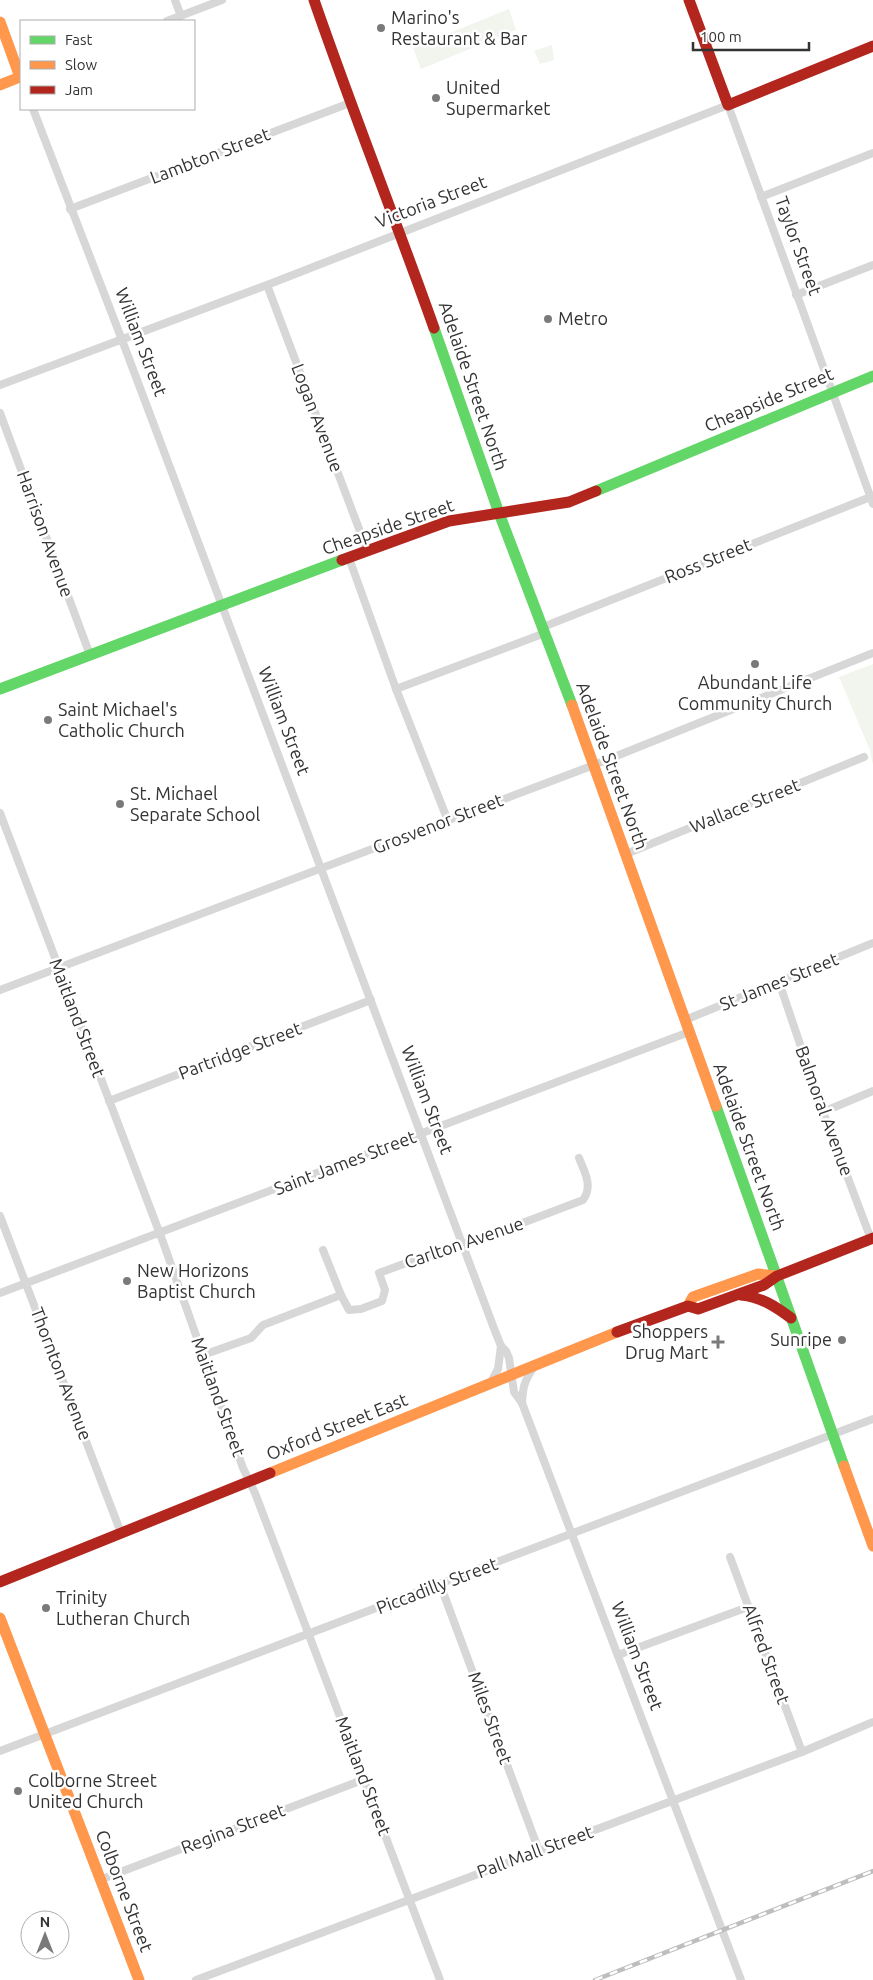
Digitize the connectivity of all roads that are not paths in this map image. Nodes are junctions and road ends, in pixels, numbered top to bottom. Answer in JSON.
{"nodes":[{"id":1,"x":176,"y":0,"type":"edge"},
{"id":2,"x":222,"y":0,"type":"edge"},
{"id":3,"x":314,"y":0,"type":"edge"},
{"id":4,"x":689,"y":0,"type":"edge"},
{"id":5,"x":181,"y":16,"type":"junction"},
{"id":6,"x":170,"y":20,"type":"edge"},
{"id":7,"x":0,"y":22,"type":"edge"},
{"id":8,"x":873,"y":46,"type":"edge"},
{"id":9,"x":20,"y":75,"type":"edge"},
{"id":10,"x":20,"y":78,"type":"edge"},
{"id":11,"x":0,"y":85,"type":"edge"},
{"id":12,"x":350,"y":103,"type":"junction"},
{"id":13,"x":728,"y":105,"type":"junction"},
{"id":14,"x":32,"y":110,"type":"edge"},
{"id":15,"x":873,"y":153,"type":"edge"},
{"id":16,"x":761,"y":196,"type":"junction"},
{"id":17,"x":70,"y":208,"type":"junction"},
{"id":18,"x":400,"y":233,"type":"junction"},
{"id":19,"x":873,"y":265,"type":"edge"},
{"id":20,"x":267,"y":285,"type":"junction"},
{"id":21,"x":796,"y":295,"type":"junction"},
{"id":22,"x":122,"y":340,"type":"junction"},
{"id":23,"x":873,"y":376,"type":"edge"},
{"id":24,"x":0,"y":385,"type":"edge"},
{"id":25,"x":832,"y":393,"type":"junction"},
{"id":26,"x":0,"y":414,"type":"edge"},
{"id":27,"x":872,"y":499,"type":"edge"},
{"id":28,"x":499,"y":513,"type":"junction"},
{"id":29,"x":367,"y":550,"type":"junction"},
{"id":30,"x":349,"y":558,"type":"junction"},
{"id":31,"x":222,"y":606,"type":"junction"},
{"id":32,"x":544,"y":630,"type":"junction"},
{"id":33,"x":873,"y":653,"type":"edge"},
{"id":34,"x":90,"y":655,"type":"junction"},
{"id":35,"x":0,"y":689,"type":"edge"},
{"id":36,"x":396,"y":689,"type":"junction"},
{"id":37,"x":864,"y":757,"type":"dead end"},
{"id":38,"x":594,"y":766,"type":"junction"},
{"id":39,"x":0,"y":813,"type":"edge"},
{"id":40,"x":448,"y":821,"type":"junction"},
{"id":41,"x":626,"y":854,"type":"junction"},
{"id":42,"x":321,"y":868,"type":"junction"},
{"id":43,"x":873,"y":944,"type":"edge"},
{"id":44,"x":58,"y":968,"type":"junction"},
{"id":45,"x":779,"y":982,"type":"junction"},
{"id":46,"x":0,"y":990,"type":"edge"},
{"id":47,"x":371,"y":1000,"type":"junction"},
{"id":48,"x":685,"y":1020,"type":"junction"},
{"id":49,"x":689,"y":1032,"type":"junction"},
{"id":50,"x":873,"y":1091,"type":"edge"},
{"id":51,"x":109,"y":1101,"type":"junction"},
{"id":52,"x":823,"y":1112,"type":"junction"},
{"id":53,"x":421,"y":1134,"type":"junction"},
{"id":54,"x":579,"y":1158,"type":"dead end"},
{"id":55,"x":0,"y":1216,"type":"edge"},
{"id":56,"x":159,"y":1233,"type":"junction"},
{"id":57,"x":872,"y":1238,"type":"edge"},
{"id":58,"x":463,"y":1244,"type":"junction"},
{"id":59,"x":323,"y":1250,"type":"dead end"},
{"id":60,"x":777,"y":1276,"type":"junction"},
{"id":61,"x":26,"y":1284,"type":"junction"},
{"id":62,"x":0,"y":1294,"type":"edge"},
{"id":63,"x":341,"y":1295,"type":"junction"},
{"id":64,"x":736,"y":1295,"type":"junction"},
{"id":65,"x":688,"y":1306,"type":"junction"},
{"id":66,"x":792,"y":1319,"type":"junction"},
{"id":67,"x":501,"y":1346,"type":"junction"},
{"id":68,"x":203,"y":1355,"type":"junction"},
{"id":69,"x":534,"y":1367,"type":"junction"},
{"id":70,"x":512,"y":1376,"type":"junction"},
{"id":71,"x":489,"y":1385,"type":"junction"},
{"id":72,"x":522,"y":1403,"type":"junction"},
{"id":73,"x":873,"y":1419,"type":"edge"},
{"id":74,"x":834,"y":1434,"type":"junction"},
{"id":75,"x":250,"y":1481,"type":"junction"},
{"id":76,"x":121,"y":1533,"type":"junction"},
{"id":77,"x":572,"y":1535,"type":"junction"},
{"id":78,"x":873,"y":1546,"type":"edge"},
{"id":79,"x":730,"y":1557,"type":"dead end"},
{"id":80,"x":0,"y":1582,"type":"edge"},
{"id":81,"x":440,"y":1584,"type":"junction"},
{"id":82,"x":748,"y":1607,"type":"junction"},
{"id":83,"x":0,"y":1618,"type":"edge"},
{"id":84,"x":309,"y":1634,"type":"junction"},
{"id":85,"x":618,"y":1655,"type":"junction"},
{"id":86,"x":873,"y":1722,"type":"edge"},
{"id":87,"x":45,"y":1734,"type":"junction"},
{"id":88,"x":0,"y":1751,"type":"edge"},
{"id":89,"x":802,"y":1752,"type":"junction"},
{"id":90,"x":365,"y":1779,"type":"junction"},
{"id":91,"x":673,"y":1800,"type":"junction"},
{"id":92,"x":539,"y":1851,"type":"junction"},
{"id":93,"x":102,"y":1879,"type":"junction"},
{"id":94,"x":409,"y":1899,"type":"junction"},
{"id":95,"x":139,"y":1980,"type":"edge"},
{"id":96,"x":196,"y":1980,"type":"edge"},
{"id":97,"x":440,"y":1980,"type":"edge"},
{"id":98,"x":741,"y":1980,"type":"edge"}],
"edges":[{"from":1,"to":5,"type":"street"},
{"from":2,"to":5,"type":"street"},
{"from":3,"to":12,"type":"main road","name":"Adelaide Street North"},
{"from":4,"to":13,"type":"main road","name":"Taylor Street"},
{"from":5,"to":6,"type":"street"},
{"from":7,"to":9,"type":"main road"},
{"from":8,"to":13,"type":"main road","name":"Victoria Street"},
{"from":10,"to":11,"type":"main road"},
{"from":12,"to":17,"type":"street","name":"Lambton Street"},
{"from":12,"to":18,"type":"main road","name":"Adelaide Street North"},
{"from":13,"to":16,"type":"street","name":"Taylor Street"},
{"from":13,"to":18,"type":"street","name":"Victoria Street"},
{"from":14,"to":17,"type":"street","name":"William Street"},
{"from":15,"to":16,"type":"street"},
{"from":16,"to":21,"type":"street","name":"Taylor Street"},
{"from":17,"to":22,"type":"street","name":"William Street"},
{"from":18,"to":20,"type":"street","name":"Victoria Street"},
{"from":18,"to":28,"type":"main road","name":"Adelaide Street North"},
{"from":19,"to":21,"type":"street"},
{"from":20,"to":22,"type":"street","name":"Victoria Street"},
{"from":20,"to":29,"type":"street","name":"Logan Avenue"},
{"from":21,"to":25,"type":"street","name":"Taylor Street"},
{"from":22,"to":24,"type":"street","name":"Victoria Street"},
{"from":22,"to":31,"type":"street","name":"William Street"},
{"from":23,"to":25,"type":"main road","name":"Cheapside Street"},
{"from":25,"to":27,"type":"street","name":"Taylor Street"},
{"from":25,"to":28,"type":"main road","name":"Cheapside Street"},
{"from":26,"to":34,"type":"street","name":"Harrison Avenue"},
{"from":27,"to":32,"type":"street","name":"Ross Street"},
{"from":28,"to":29,"type":"main road","name":"Cheapside Street"},
{"from":28,"to":32,"type":"main road","name":"Adelaide Street North"},
{"from":29,"to":30,"type":"main road","name":"Cheapside Street"},
{"from":30,"to":31,"type":"main road","name":"Cheapside Street"},
{"from":30,"to":36,"type":"street"},
{"from":31,"to":34,"type":"main road","name":"Cheapside Street"},
{"from":31,"to":42,"type":"street","name":"William Street"},
{"from":32,"to":36,"type":"street","name":"Ross Street"},
{"from":32,"to":38,"type":"main road","name":"Adelaide Street North"},
{"from":33,"to":38,"type":"street","name":"Grosvenor Street"},
{"from":34,"to":35,"type":"main road","name":"Cheapside Street"},
{"from":36,"to":40,"type":"street"},
{"from":37,"to":41,"type":"street","name":"Wallace Street"},
{"from":38,"to":40,"type":"street","name":"Grosvenor Street"},
{"from":38,"to":41,"type":"main road","name":"Adelaide Street North"},
{"from":39,"to":44,"type":"street","name":"Maitland Street"},
{"from":40,"to":42,"type":"street","name":"Grosvenor Street"},
{"from":41,"to":48,"type":"main road","name":"Adelaide Street North"},
{"from":42,"to":44,"type":"street","name":"Grosvenor Street"},
{"from":42,"to":47,"type":"street","name":"William Street"},
{"from":43,"to":45,"type":"street","name":"St James Street"},
{"from":44,"to":46,"type":"street","name":"Grosvenor Street"},
{"from":44,"to":51,"type":"street","name":"Maitland Street"},
{"from":45,"to":48,"type":"street","name":"St James Street"},
{"from":45,"to":52,"type":"street","name":"Balmoral Avenue"},
{"from":47,"to":51,"type":"street","name":"Partridge Street"},
{"from":47,"to":53,"type":"street","name":"William Street"},
{"from":48,"to":49,"type":"main road","name":"Adelaide Street North"},
{"from":49,"to":53,"type":"street","name":"Saint James Street"},
{"from":49,"to":60,"type":"main road","name":"Adelaide Street North"},
{"from":50,"to":52,"type":"street"},
{"from":51,"to":56,"type":"street","name":"Maitland Street"},
{"from":52,"to":57,"type":"street","name":"Balmoral Avenue"},
{"from":53,"to":56,"type":"street","name":"Saint James Street"},
{"from":53,"to":58,"type":"street","name":"William Street"},
{"from":54,"to":58,"type":"street","name":"Carlton Avenue"},
{"from":55,"to":61,"type":"street","name":"Thornton Avenue"},
{"from":56,"to":61,"type":"street","name":"Saint James Street"},
{"from":56,"to":68,"type":"street","name":"Maitland Street"},
{"from":57,"to":60,"type":"main road","name":"Oxford Street East"},
{"from":58,"to":63,"type":"street","name":"Carlton Avenue"},
{"from":58,"to":67,"type":"street","name":"William Street"},
{"from":59,"to":63,"type":"street","name":"Carlton Avenue"},
{"from":60,"to":64,"type":"main road","name":"Oxford Street East"},
{"from":60,"to":65,"type":"main road","name":"Oxford Street East"},
{"from":60,"to":66,"type":"main road","name":"Adelaide Street North"},
{"from":61,"to":62,"type":"street","name":"Saint James Street"},
{"from":61,"to":76,"type":"street","name":"Thornton Avenue"},
{"from":63,"to":68,"type":"street"},
{"from":64,"to":65,"type":"main road","name":"Oxford Street East"},
{"from":64,"to":66,"type":"main road"},
{"from":65,"to":69,"type":"main road","name":"Oxford Street East"},
{"from":66,"to":74,"type":"main road","name":"Adelaide Street North"},
{"from":67,"to":70,"type":"street","name":"William Street"},
{"from":67,"to":71,"type":"street","name":"William Street"},
{"from":68,"to":75,"type":"street","name":"Maitland Street"},
{"from":69,"to":70,"type":"main road","name":"Oxford Street East"},
{"from":69,"to":72,"type":"street"},
{"from":70,"to":71,"type":"main road","name":"Oxford Street East"},
{"from":70,"to":72,"type":"street","name":"William Street"},
{"from":71,"to":75,"type":"main road","name":"Oxford Street East"},
{"from":72,"to":77,"type":"street","name":"William Street"},
{"from":73,"to":74,"type":"street","name":"Piccadilly Street"},
{"from":74,"to":77,"type":"street","name":"Piccadilly Street"},
{"from":74,"to":78,"type":"main road","name":"Adelaide Street North"},
{"from":75,"to":76,"type":"main road","name":"Oxford Street East"},
{"from":75,"to":84,"type":"street","name":"Maitland Street"},
{"from":76,"to":80,"type":"main road","name":"Oxford Street East"},
{"from":77,"to":81,"type":"street","name":"Piccadilly Street"},
{"from":77,"to":85,"type":"street","name":"William Street"},
{"from":79,"to":82,"type":"street","name":"Alfred Street"},
{"from":81,"to":84,"type":"street","name":"Piccadilly Street"},
{"from":81,"to":92,"type":"street","name":"Miles Street"},
{"from":82,"to":85,"type":"street"},
{"from":82,"to":89,"type":"street","name":"Alfred Street"},
{"from":83,"to":87,"type":"main road","name":"Colborne Street"},
{"from":84,"to":87,"type":"street","name":"Piccadilly Street"},
{"from":84,"to":90,"type":"street","name":"Maitland Street"},
{"from":85,"to":91,"type":"street","name":"William Street"},
{"from":86,"to":89,"type":"street","name":"Pall Mall Street"},
{"from":87,"to":88,"type":"street","name":"Piccadilly Street"},
{"from":87,"to":93,"type":"main road","name":"Colborne Street"},
{"from":89,"to":91,"type":"street","name":"Pall Mall Street"},
{"from":90,"to":93,"type":"street","name":"Regina Street"},
{"from":90,"to":94,"type":"street","name":"Maitland Street"},
{"from":91,"to":92,"type":"street","name":"Pall Mall Street"},
{"from":91,"to":98,"type":"street","name":"William Street"},
{"from":92,"to":94,"type":"street","name":"Pall Mall Street"},
{"from":93,"to":95,"type":"main road","name":"Colborne Street"},
{"from":94,"to":96,"type":"street","name":"Pall Mall Street"},
{"from":94,"to":97,"type":"street","name":"Maitland Street"}]}
